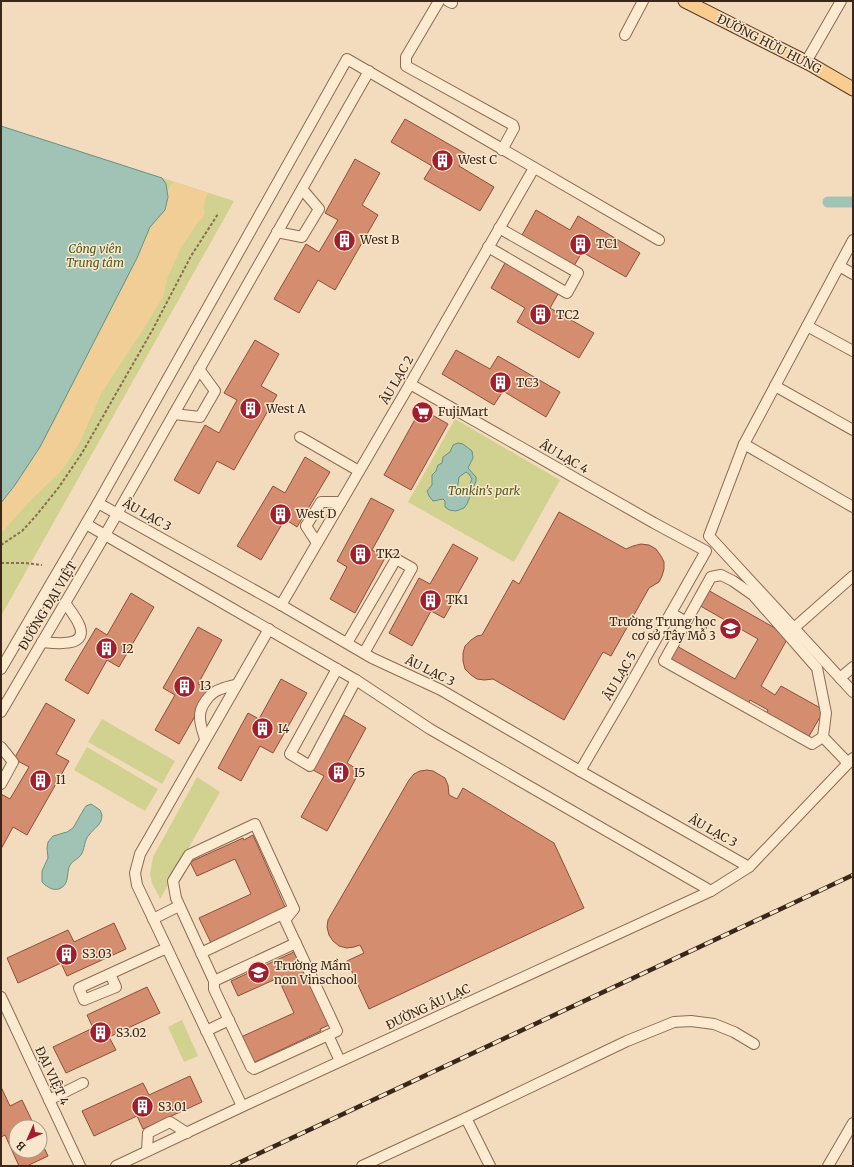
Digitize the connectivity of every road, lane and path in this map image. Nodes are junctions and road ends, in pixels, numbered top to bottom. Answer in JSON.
{"nodes":[{"id":1,"x":439,"y":1,"type":"edge"},
{"id":2,"x":643,"y":1,"type":"edge"},
{"id":3,"x":685,"y":1,"type":"edge"},
{"id":4,"x":841,"y":1,"type":"edge"},
{"id":5,"x":625,"y":35,"type":"dead end"},
{"id":6,"x":806,"y":62,"type":"junction"},
{"id":7,"x":369,"y":71,"type":"junction"},
{"id":8,"x":852,"y":86,"type":"edge"},
{"id":9,"x":502,"y":150,"type":"junction"},
{"id":10,"x":534,"y":168,"type":"junction"},
{"id":11,"x":302,"y":189,"type":"junction"},
{"id":12,"x":218,"y":214,"type":"dead end"},
{"id":13,"x":500,"y":228,"type":"junction"},
{"id":14,"x":277,"y":232,"type":"junction"},
{"id":15,"x":659,"y":240,"type":"dead end"},
{"id":16,"x":853,"y":240,"type":"edge"},
{"id":17,"x":488,"y":247,"type":"junction"},
{"id":18,"x":839,"y":266,"type":"junction"},
{"id":19,"x":853,"y":274,"type":"edge"},
{"id":20,"x":807,"y":326,"type":"junction"},
{"id":21,"x":853,"y":351,"type":"edge"},
{"id":22,"x":199,"y":369,"type":"junction"},
{"id":23,"x":410,"y":384,"type":"junction"},
{"id":24,"x":775,"y":386,"type":"junction"},
{"id":25,"x":174,"y":414,"type":"junction"},
{"id":26,"x":853,"y":430,"type":"edge"},
{"id":27,"x":300,"y":437,"type":"dead end"},
{"id":28,"x":744,"y":444,"type":"junction"},
{"id":29,"x":359,"y":471,"type":"junction"},
{"id":30,"x":341,"y":502,"type":"junction"},
{"id":31,"x":98,"y":503,"type":"junction"},
{"id":32,"x":853,"y":507,"type":"edge"},
{"id":33,"x":117,"y":513,"type":"junction"},
{"id":34,"x":86,"y":524,"type":"junction"},
{"id":35,"x":105,"y":535,"type":"junction"},
{"id":36,"x":317,"y":543,"type":"junction"},
{"id":37,"x":1,"y":545,"type":"edge"},
{"id":38,"x":706,"y":551,"type":"joint"},
{"id":39,"x":1,"y":563,"type":"edge"},
{"id":40,"x":42,"y":565,"type":"dead end"},
{"id":41,"x":853,"y":576,"type":"edge"},
{"id":42,"x":65,"y":603,"type":"junction"},
{"id":43,"x":281,"y":605,"type":"junction"},
{"id":44,"x":671,"y":613,"type":"junction"},
{"id":45,"x":686,"y":622,"type":"junction"},
{"id":46,"x":794,"y":628,"type":"junction"},
{"id":47,"x":268,"y":629,"type":"junction"},
{"id":48,"x":42,"y":642,"type":"junction"},
{"id":49,"x":347,"y":643,"type":"junction"},
{"id":50,"x":364,"y":653,"type":"junction"},
{"id":51,"x":853,"y":667,"type":"edge"},
{"id":52,"x":1,"y":669,"type":"edge"},
{"id":53,"x":337,"y":669,"type":"junction"},
{"id":54,"x":840,"y":678,"type":"junction"},
{"id":55,"x":356,"y":680,"type":"junction"},
{"id":56,"x":236,"y":685,"type":"junction"},
{"id":57,"x":853,"y":692,"type":"edge"},
{"id":58,"x":1,"y":712,"type":"edge"},
{"id":59,"x":823,"y":737,"type":"junction"},
{"id":60,"x":205,"y":739,"type":"junction"},
{"id":61,"x":1,"y":747,"type":"edge"},
{"id":62,"x":847,"y":766,"type":"edge"},
{"id":63,"x":580,"y":771,"type":"junction"},
{"id":64,"x":1,"y":784,"type":"edge"},
{"id":65,"x":749,"y":867,"type":"junction"},
{"id":66,"x":711,"y":891,"type":"junction"},
{"id":67,"x":179,"y":906,"type":"junction"},
{"id":68,"x":294,"y":908,"type":"junction"},
{"id":69,"x":153,"y":918,"type":"junction"},
{"id":70,"x":296,"y":943,"type":"junction"},
{"id":71,"x":167,"y":949,"type":"junction"},
{"id":72,"x":201,"y":953,"type":"junction"},
{"id":73,"x":110,"y":974,"type":"dead end"},
{"id":74,"x":214,"y":981,"type":"junction"},
{"id":75,"x":1,"y":997,"type":"edge"},
{"id":76,"x":229,"y":1020,"type":"junction"},
{"id":77,"x":206,"y":1031,"type":"junction"},
{"id":78,"x":328,"y":1035,"type":"junction"},
{"id":79,"x":754,"y":1044,"type":"dead end"},
{"id":80,"x":340,"y":1061,"type":"junction"},
{"id":81,"x":83,"y":1083,"type":"dead end"},
{"id":82,"x":49,"y":1100,"type":"junction"},
{"id":83,"x":242,"y":1106,"type":"junction"},
{"id":84,"x":466,"y":1118,"type":"junction"},
{"id":85,"x":853,"y":1123,"type":"edge"},
{"id":86,"x":187,"y":1133,"type":"junction"},
{"id":87,"x":148,"y":1151,"type":"junction"},
{"id":88,"x":80,"y":1166,"type":"edge"},
{"id":89,"x":116,"y":1166,"type":"edge"},
{"id":90,"x":362,"y":1166,"type":"edge"},
{"id":91,"x":490,"y":1166,"type":"edge"},
{"id":92,"x":828,"y":1166,"type":"edge"}],
"edges":[{"from":1,"to":9,"type":"street"},
{"from":2,"to":5,"type":"street"},
{"from":3,"to":6,"type":"main road","name":"ĐƯỜNG HỮU HƯNG"},
{"from":4,"to":6,"type":"street"},
{"from":6,"to":8,"type":"main road","name":"ĐƯỜNG HỮU HƯNG"},
{"from":7,"to":9,"type":"street"},
{"from":7,"to":11,"type":"street","name":"ĐƯỜNG ĐẠI VIỆT"},
{"from":7,"to":31,"type":"street","name":"ĐƯỜNG ĐẠI VIỆT"},
{"from":9,"to":10,"type":"street"},
{"from":10,"to":13,"type":"street","name":"ÂU LẠC 2"},
{"from":10,"to":15,"type":"street"},
{"from":11,"to":14,"type":"street","name":"ĐƯỜNG ĐẠI VIỆT"},
{"from":11,"to":14,"type":"street"},
{"from":12,"to":37,"type":"path"},
{"from":13,"to":17,"type":"street","name":"ÂU LẠC 2"},
{"from":13,"to":17,"type":"street"},
{"from":14,"to":22,"type":"street","name":"ĐƯỜNG ĐẠI VIỆT"},
{"from":16,"to":18,"type":"street"},
{"from":17,"to":23,"type":"street","name":"ÂU LẠC 2"},
{"from":18,"to":19,"type":"street"},
{"from":18,"to":20,"type":"street"},
{"from":20,"to":21,"type":"street"},
{"from":20,"to":24,"type":"street"},
{"from":22,"to":25,"type":"street","name":"ĐƯỜNG ĐẠI VIỆT"},
{"from":22,"to":25,"type":"street"},
{"from":23,"to":29,"type":"street","name":"ÂU LẠC 2"},
{"from":23,"to":38,"type":"street","name":"ÂU LẠC 4"},
{"from":24,"to":26,"type":"street"},
{"from":24,"to":28,"type":"street"},
{"from":25,"to":33,"type":"street","name":"ĐƯỜNG ĐẠI VIỆT"},
{"from":27,"to":29,"type":"street"},
{"from":28,"to":32,"type":"street"},
{"from":28,"to":46,"type":"street"},
{"from":29,"to":30,"type":"street","name":"ÂU LẠC 2"},
{"from":30,"to":36,"type":"street","name":"ÂU LẠC 2"},
{"from":30,"to":36,"type":"street"},
{"from":31,"to":33,"type":"street","name":"ÂU LẠC 3"},
{"from":31,"to":34,"type":"street","name":"ĐƯỜNG ĐẠI VIỆT"},
{"from":33,"to":35,"type":"street","name":"ĐƯỜNG ĐẠI VIỆT"},
{"from":33,"to":43,"type":"street","name":"ÂU LẠC 3"},
{"from":34,"to":35,"type":"street"},
{"from":34,"to":52,"type":"street","name":"ĐƯỜNG ĐẠI VIỆT"},
{"from":35,"to":42,"type":"street","name":"ĐƯỜNG ĐẠI VIỆT"},
{"from":35,"to":47,"type":"street"},
{"from":36,"to":43,"type":"street","name":"ÂU LẠC 2"},
{"from":38,"to":44,"type":"street","name":"ÂU LẠC 5"},
{"from":39,"to":40,"type":"path"},
{"from":41,"to":46,"type":"street"},
{"from":42,"to":48,"type":"street","name":"ĐƯỜNG ĐẠI VIỆT"},
{"from":42,"to":48,"type":"street"},
{"from":43,"to":49,"type":"street","name":"ÂU LẠC 3"},
{"from":44,"to":45,"type":"street"},
{"from":44,"to":63,"type":"street","name":"ÂU LẠC 5"},
{"from":45,"to":59,"type":"street"},
{"from":45,"to":59,"type":"street"},
{"from":46,"to":54,"type":"street"},
{"from":47,"to":53,"type":"street"},
{"from":47,"to":56,"type":"street"},
{"from":48,"to":58,"type":"street","name":"ĐƯỜNG ĐẠI VIỆT"},
{"from":49,"to":50,"type":"street","name":"ÂU LẠC 3"},
{"from":49,"to":50,"type":"street"},
{"from":50,"to":63,"type":"street","name":"ÂU LẠC 3"},
{"from":51,"to":54,"type":"street"},
{"from":53,"to":55,"type":"street"},
{"from":53,"to":55,"type":"street"},
{"from":54,"to":57,"type":"street"},
{"from":55,"to":66,"type":"street"},
{"from":56,"to":60,"type":"street"},
{"from":56,"to":60,"type":"street"},
{"from":59,"to":62,"type":"street"},
{"from":60,"to":69,"type":"street"},
{"from":61,"to":64,"type":"street"},
{"from":62,"to":65,"type":"street","name":"ĐƯỜNG ÂU LẠC"},
{"from":63,"to":65,"type":"street","name":"ÂU LẠC 3"},
{"from":65,"to":66,"type":"street","name":"ĐƯỜNG ÂU LẠC"},
{"from":66,"to":80,"type":"street","name":"ĐƯỜNG ÂU LẠC"},
{"from":67,"to":68,"type":"street"},
{"from":67,"to":69,"type":"street"},
{"from":67,"to":72,"type":"street"},
{"from":68,"to":70,"type":"street"},
{"from":68,"to":72,"type":"street"},
{"from":69,"to":71,"type":"street"},
{"from":70,"to":74,"type":"street"},
{"from":70,"to":78,"type":"street"},
{"from":71,"to":73,"type":"street"},
{"from":71,"to":77,"type":"street"},
{"from":72,"to":74,"type":"street"},
{"from":74,"to":76,"type":"street"},
{"from":75,"to":82,"type":"street","name":"ĐẠI VIỆT 4"},
{"from":76,"to":77,"type":"street"},
{"from":76,"to":78,"type":"street"},
{"from":77,"to":83,"type":"street"},
{"from":78,"to":80,"type":"street"},
{"from":79,"to":84,"type":"street"},
{"from":80,"to":83,"type":"street","name":"ĐƯỜNG ÂU LẠC"},
{"from":81,"to":82,"type":"street"},
{"from":82,"to":88,"type":"street","name":"ĐẠI VIỆT 4"},
{"from":83,"to":86,"type":"street","name":"ĐƯỜNG ÂU LẠC"},
{"from":84,"to":90,"type":"street"},
{"from":84,"to":91,"type":"street"},
{"from":85,"to":92,"type":"street"},
{"from":86,"to":87,"type":"street","name":"ĐƯỜNG ÂU LẠC"},
{"from":86,"to":87,"type":"street"},
{"from":87,"to":89,"type":"street","name":"ĐƯỜNG ÂU LẠC"}]}
